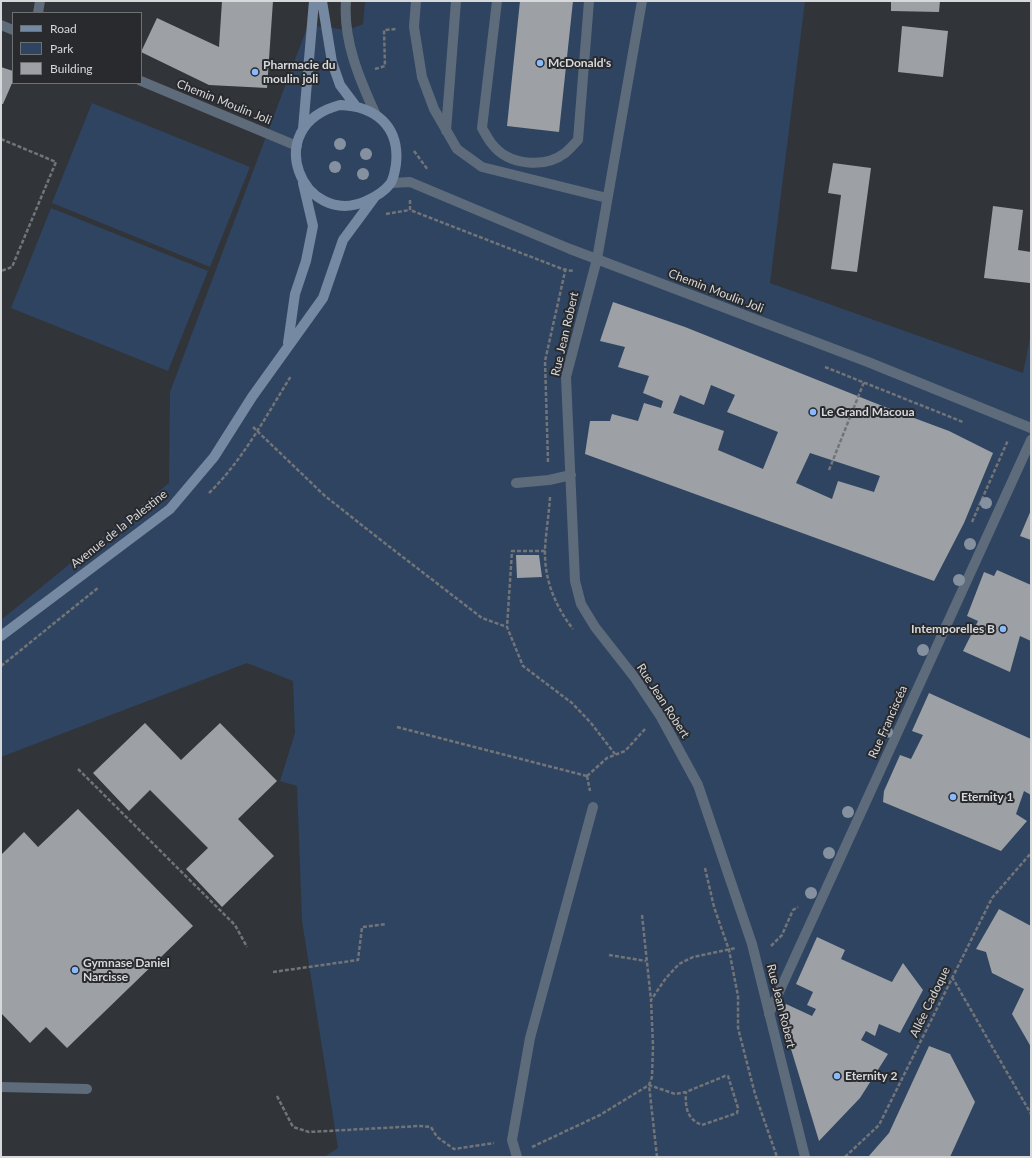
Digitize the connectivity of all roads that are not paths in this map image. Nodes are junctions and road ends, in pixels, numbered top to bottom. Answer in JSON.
{"nodes":[{"id":1,"x":40,"y":1,"type":"edge"},
{"id":2,"x":314,"y":1,"type":"edge"},
{"id":3,"x":322,"y":1,"type":"edge"},
{"id":4,"x":346,"y":1,"type":"edge"},
{"id":5,"x":416,"y":1,"type":"edge"},
{"id":6,"x":456,"y":1,"type":"edge"},
{"id":7,"x":497,"y":1,"type":"edge"},
{"id":8,"x":589,"y":1,"type":"edge"},
{"id":9,"x":642,"y":1,"type":"edge"},
{"id":10,"x":38,"y":12,"type":"edge"},
{"id":11,"x":1,"y":25,"type":"edge"},
{"id":12,"x":12,"y":30,"type":"edge"},
{"id":13,"x":142,"y":81,"type":"edge"},
{"id":14,"x":355,"y":105,"type":"junction"},
{"id":15,"x":375,"y":113,"type":"junction"},
{"id":16,"x":303,"y":129,"type":"junction"},
{"id":17,"x":446,"y":130,"type":"junction"},
{"id":18,"x":296,"y":146,"type":"junction"},
{"id":19,"x":302,"y":180,"type":"junction"},
{"id":20,"x":391,"y":183,"type":"junction"},
{"id":21,"x":374,"y":198,"type":"junction"},
{"id":22,"x":607,"y":198,"type":"junction"},
{"id":23,"x":597,"y":259,"type":"junction"},
{"id":24,"x":288,"y":344,"type":"junction"},
{"id":25,"x":1031,"y":428,"type":"edge"},
{"id":26,"x":1031,"y":440,"type":"edge"},
{"id":27,"x":571,"y":475,"type":"junction"},
{"id":28,"x":516,"y":483,"type":"dead end"},
{"id":29,"x":1,"y":636,"type":"edge"},
{"id":30,"x":593,"y":807,"type":"dead end"},
{"id":31,"x":769,"y":1014,"type":"junction"},
{"id":32,"x":1,"y":1087,"type":"edge"},
{"id":33,"x":87,"y":1089,"type":"dead end"},
{"id":34,"x":517,"y":1156,"type":"edge"},
{"id":35,"x":805,"y":1157,"type":"edge"}],
"edges":[{"from":1,"to":10,"type":"street"},
{"from":2,"to":16,"type":"main road"},
{"from":3,"to":14,"type":"main road"},
{"from":4,"to":15,"type":"street"},
{"from":5,"to":17,"type":"street"},
{"from":6,"to":17,"type":"street"},
{"from":7,"to":8,"type":"street"},
{"from":9,"to":22,"type":"street","name":"Rue Jean Robert"},
{"from":11,"to":12,"type":"street"},
{"from":13,"to":18,"type":"street","name":"Chemin Moulin Joli"},
{"from":14,"to":15,"type":"main road"},
{"from":14,"to":16,"type":"main road"},
{"from":15,"to":20,"type":"main road"},
{"from":16,"to":18,"type":"main road"},
{"from":17,"to":22,"type":"street"},
{"from":18,"to":19,"type":"main road"},
{"from":19,"to":21,"type":"main road"},
{"from":19,"to":24,"type":"main road","name":"Avenue de la Palestine"},
{"from":20,"to":21,"type":"main road"},
{"from":20,"to":23,"type":"street","name":"Chemin Moulin Joli"},
{"from":21,"to":24,"type":"main road","name":"Avenue de la Palestine"},
{"from":22,"to":23,"type":"street","name":"Rue Jean Robert"},
{"from":23,"to":25,"type":"street","name":"Chemin Moulin Joli"},
{"from":23,"to":27,"type":"street","name":"Rue Jean Robert"},
{"from":24,"to":29,"type":"main road","name":"Avenue de la Palestine"},
{"from":26,"to":31,"type":"street","name":"Rue Franciscéa"},
{"from":27,"to":28,"type":"street"},
{"from":27,"to":31,"type":"street","name":"Rue Jean Robert"},
{"from":30,"to":34,"type":"street"},
{"from":31,"to":35,"type":"street","name":"Rue Jean Robert"},
{"from":32,"to":33,"type":"street"}]}
